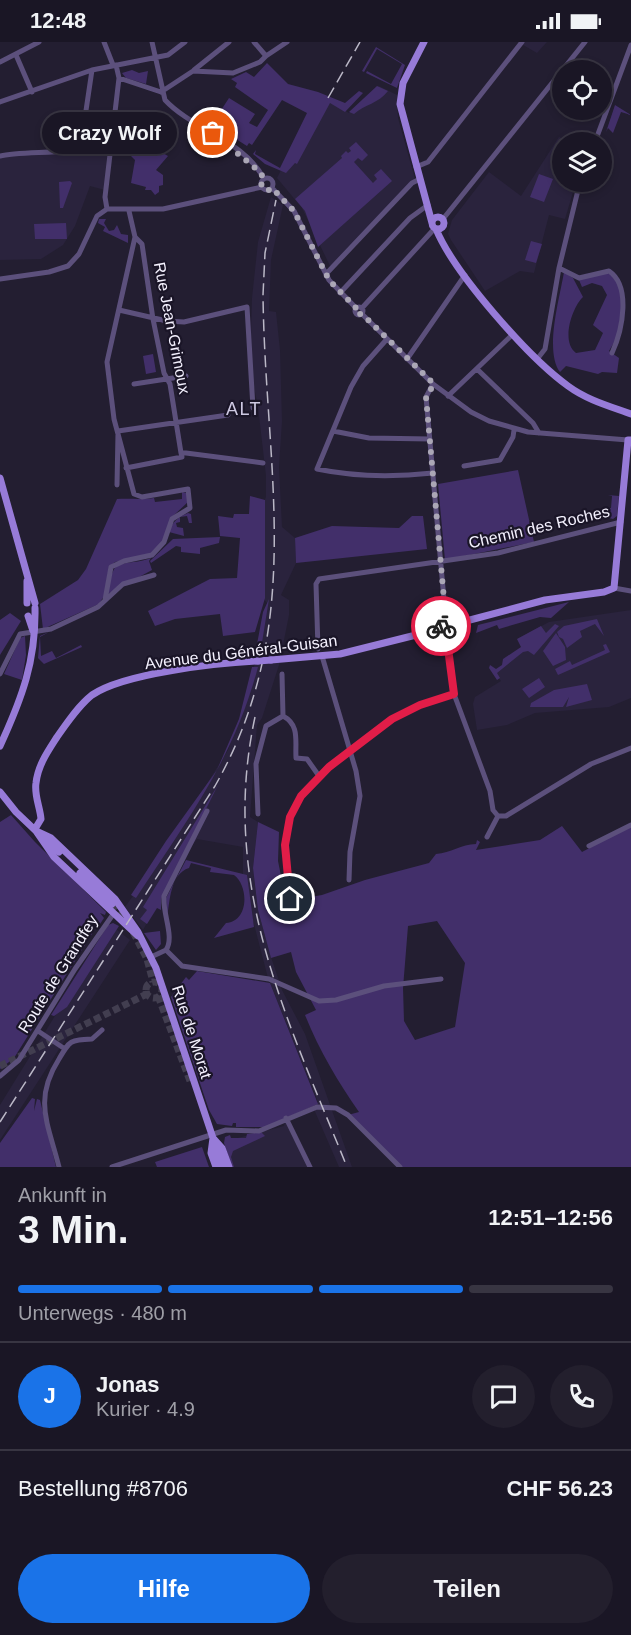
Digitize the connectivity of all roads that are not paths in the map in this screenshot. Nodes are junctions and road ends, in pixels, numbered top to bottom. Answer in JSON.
{"nodes":[{"id":1,"x":39,"y":42,"type":"edge"},
{"id":2,"x":104,"y":42,"type":"edge"},
{"id":3,"x":152,"y":42,"type":"edge"},
{"id":4,"x":185,"y":42,"type":"edge"},
{"id":5,"x":229,"y":42,"type":"edge"},
{"id":6,"x":254,"y":42,"type":"edge"},
{"id":7,"x":287,"y":42,"type":"edge"},
{"id":8,"x":424,"y":42,"type":"edge"},
{"id":9,"x":522,"y":42,"type":"edge"},
{"id":10,"x":585,"y":42,"type":"edge"},
{"id":11,"x":631,"y":45,"type":"edge"},
{"id":12,"x":16,"y":55,"type":"junction"},
{"id":13,"x":266,"y":55,"type":"junction"},
{"id":14,"x":154,"y":57,"type":"junction"},
{"id":15,"x":0,"y":62,"type":"edge"},
{"id":16,"x":115,"y":65,"type":"junction"},
{"id":17,"x":92,"y":70,"type":"junction"},
{"id":18,"x":193,"y":71,"type":"junction"},
{"id":19,"x":119,"y":78,"type":"junction"},
{"id":20,"x":32,"y":92,"type":"junction"},
{"id":21,"x":161,"y":92,"type":"junction"},
{"id":22,"x":0,"y":102,"type":"edge"},
{"id":23,"x":599,"y":132,"type":"edge"},
{"id":24,"x":83,"y":147,"type":"junction"},
{"id":25,"x":110,"y":150,"type":"junction"},
{"id":26,"x":0,"y":156,"type":"edge"},
{"id":27,"x":416,"y":167,"type":"junction"},
{"id":28,"x":264,"y":179,"type":"junction"},
{"id":29,"x":420,"y":179,"type":"junction"},
{"id":30,"x":262,"y":187,"type":"junction"},
{"id":31,"x":272,"y":188,"type":"junction"},
{"id":32,"x":578,"y":192,"type":"edge"},
{"id":33,"x":428,"y":205,"type":"junction"},
{"id":34,"x":107,"y":209,"type":"junction"},
{"id":35,"x":129,"y":211,"type":"junction"},
{"id":36,"x":437,"y":224,"type":"junction"},
{"id":37,"x":135,"y":237,"type":"junction"},
{"id":38,"x":559,"y":267,"type":"junction"},
{"id":39,"x":326,"y":274,"type":"junction"},
{"id":40,"x":465,"y":275,"type":"junction"},
{"id":41,"x":0,"y":279,"type":"edge"},
{"id":42,"x":340,"y":293,"type":"junction"},
{"id":43,"x":119,"y":310,"type":"junction"},
{"id":44,"x":360,"y":310,"type":"junction"},
{"id":45,"x":153,"y":317,"type":"junction"},
{"id":46,"x":513,"y":334,"type":"junction"},
{"id":47,"x":387,"y":339,"type":"junction"},
{"id":48,"x":612,"y":352,"type":"dead end"},
{"id":49,"x":537,"y":357,"type":"junction"},
{"id":50,"x":407,"y":359,"type":"junction"},
{"id":51,"x":477,"y":369,"type":"junction"},
{"id":52,"x":186,"y":376,"type":"dead end"},
{"id":53,"x":167,"y":379,"type":"junction"},
{"id":54,"x":134,"y":384,"type":"dead end"},
{"id":55,"x":434,"y":384,"type":"junction"},
{"id":56,"x":448,"y":396,"type":"junction"},
{"id":57,"x":254,"y":408,"type":"dead end"},
{"id":58,"x":631,"y":414,"type":"edge"},
{"id":59,"x":228,"y":415,"type":"dead end"},
{"id":60,"x":175,"y":423,"type":"junction"},
{"id":61,"x":514,"y":430,"type":"junction"},
{"id":62,"x":333,"y":431,"type":"junction"},
{"id":63,"x":118,"y":432,"type":"junction"},
{"id":64,"x":539,"y":433,"type":"junction"},
{"id":65,"x":430,"y":439,"type":"junction"},
{"id":66,"x":630,"y":440,"type":"edge"},
{"id":67,"x":181,"y":453,"type":"junction"},
{"id":68,"x":263,"y":463,"type":"dead end"},
{"id":69,"x":464,"y":466,"type":"dead end"},
{"id":70,"x":126,"y":468,"type":"junction"},
{"id":71,"x":433,"y":473,"type":"junction"},
{"id":72,"x":0,"y":478,"type":"edge"},
{"id":73,"x":117,"y":485,"type":"dead end"},
{"id":74,"x":621,"y":522,"type":"junction"},
{"id":75,"x":441,"y":562,"type":"junction"},
{"id":76,"x":154,"y":575,"type":"dead end"},
{"id":77,"x":614,"y":588,"type":"junction"},
{"id":78,"x":631,"y":591,"type":"edge"},
{"id":79,"x":105,"y":600,"type":"junction"},
{"id":80,"x":28,"y":615,"type":"dead end"},
{"id":81,"x":448,"y":624,"type":"junction"},
{"id":82,"x":443,"y":631,"type":"junction"},
{"id":83,"x":33,"y":632,"type":"junction"},
{"id":84,"x":318,"y":649,"type":"dead end"},
{"id":85,"x":322,"y":656,"type":"junction"},
{"id":86,"x":0,"y":674,"type":"edge"},
{"id":87,"x":282,"y":674,"type":"dead end"},
{"id":88,"x":454,"y":694,"type":"junction"},
{"id":89,"x":283,"y":716,"type":"junction"},
{"id":90,"x":0,"y":746,"type":"edge"},
{"id":91,"x":631,"y":748,"type":"edge"},
{"id":92,"x":349,"y":752,"type":"junction"},
{"id":93,"x":319,"y":776,"type":"junction"},
{"id":94,"x":2,"y":795,"type":"edge"},
{"id":95,"x":207,"y":811,"type":"dead end"},
{"id":96,"x":258,"y":814,"type":"dead end"},
{"id":97,"x":498,"y":816,"type":"junction"},
{"id":98,"x":631,"y":825,"type":"edge"},
{"id":99,"x":36,"y":830,"type":"junction"},
{"id":100,"x":487,"y":837,"type":"dead end"},
{"id":101,"x":589,"y":846,"type":"dead end"},
{"id":102,"x":350,"y":880,"type":"dead end"},
{"id":103,"x":290,"y":899,"type":"dead end"},
{"id":104,"x":112,"y":904,"type":"tunnel mouth"},
{"id":105,"x":114,"y":913,"type":"junction"},
{"id":106,"x":139,"y":937,"type":"junction"},
{"id":107,"x":166,"y":951,"type":"junction"},
{"id":108,"x":151,"y":957,"type":"junction"},
{"id":109,"x":441,"y":979,"type":"dead end"},
{"id":110,"x":102,"y":1030,"type":"dead end"},
{"id":111,"x":38,"y":1031,"type":"junction"},
{"id":112,"x":64,"y":1049,"type":"junction"},
{"id":113,"x":0,"y":1076,"type":"edge"},
{"id":114,"x":286,"y":1118,"type":"junction"},
{"id":115,"x":212,"y":1136,"type":"junction"},
{"id":116,"x":216,"y":1147,"type":"dead end"},
{"id":117,"x":59,"y":1167,"type":"edge"},
{"id":118,"x":112,"y":1167,"type":"edge"},
{"id":119,"x":216,"y":1167,"type":"edge"},
{"id":120,"x":222,"y":1167,"type":"edge"},
{"id":121,"x":229,"y":1167,"type":"edge"},
{"id":122,"x":310,"y":1167,"type":"edge"},
{"id":123,"x":400,"y":1167,"type":"edge"}],
"edges":[{"from":1,"to":12,"type":"street"},
{"from":2,"to":16,"type":"street"},
{"from":3,"to":14,"type":"street"},
{"from":4,"to":14,"type":"street"},
{"from":5,"to":18,"type":"street"},
{"from":6,"to":13,"type":"street"},
{"from":7,"to":13,"type":"street"},
{"from":8,"to":27,"type":"main road"},
{"from":9,"to":27,"type":"street"},
{"from":10,"to":36,"type":"street"},
{"from":11,"to":23,"type":"street"},
{"from":12,"to":15,"type":"street"},
{"from":12,"to":20,"type":"street"},
{"from":13,"to":18,"type":"street"},
{"from":14,"to":16,"type":"street"},
{"from":14,"to":21,"type":"street"},
{"from":16,"to":17,"type":"street"},
{"from":16,"to":19,"type":"street"},
{"from":17,"to":20,"type":"street"},
{"from":17,"to":24,"type":"street"},
{"from":18,"to":21,"type":"street"},
{"from":19,"to":21,"type":"street"},
{"from":19,"to":25,"type":"street"},
{"from":20,"to":22,"type":"street"},
{"from":21,"to":28,"type":"street"},
{"from":24,"to":25,"type":"street"},
{"from":24,"to":26,"type":"street"},
{"from":25,"to":34,"type":"street"},
{"from":27,"to":29,"type":"main road"},
{"from":28,"to":30,"type":"street"},
{"from":28,"to":31,"type":"street"},
{"from":29,"to":33,"type":"main road"},
{"from":29,"to":39,"type":"street"},
{"from":30,"to":31,"type":"street"},
{"from":30,"to":35,"type":"street"},
{"from":31,"to":39,"type":"street"},
{"from":32,"to":38,"type":"street"},
{"from":33,"to":36,"type":"main road"},
{"from":33,"to":42,"type":"street"},
{"from":34,"to":35,"type":"street"},
{"from":34,"to":41,"type":"street"},
{"from":35,"to":37,"type":"street","name":"Rue Jean-Grimoux"},
{"from":36,"to":40,"type":"main road"},
{"from":36,"to":44,"type":"street"},
{"from":37,"to":43,"type":"street"},
{"from":37,"to":45,"type":"street","name":"Rue Jean-Grimoux"},
{"from":38,"to":48,"type":"street"},
{"from":38,"to":49,"type":"street"},
{"from":39,"to":42,"type":"street"},
{"from":40,"to":46,"type":"main road"},
{"from":40,"to":50,"type":"street"},
{"from":42,"to":44,"type":"street"},
{"from":43,"to":45,"type":"street"},
{"from":43,"to":63,"type":"street"},
{"from":44,"to":47,"type":"street"},
{"from":45,"to":53,"type":"street","name":"Rue Jean-Grimoux"},
{"from":45,"to":57,"type":"street"},
{"from":46,"to":49,"type":"main road"},
{"from":46,"to":51,"type":"street"},
{"from":47,"to":50,"type":"street"},
{"from":47,"to":62,"type":"street"},
{"from":49,"to":58,"type":"main road"},
{"from":50,"to":55,"type":"street"},
{"from":51,"to":56,"type":"street"},
{"from":51,"to":64,"type":"street"},
{"from":52,"to":53,"type":"street"},
{"from":53,"to":54,"type":"street"},
{"from":53,"to":60,"type":"street","name":"Rue Jean-Grimoux"},
{"from":55,"to":56,"type":"street"},
{"from":55,"to":65,"type":"street"},
{"from":56,"to":61,"type":"street"},
{"from":59,"to":60,"type":"street"},
{"from":60,"to":63,"type":"street"},
{"from":60,"to":67,"type":"street","name":"Rue Jean-Grimoux"},
{"from":61,"to":64,"type":"street"},
{"from":61,"to":69,"type":"street"},
{"from":62,"to":65,"type":"street"},
{"from":62,"to":71,"type":"street"},
{"from":63,"to":70,"type":"street"},
{"from":63,"to":73,"type":"street"},
{"from":64,"to":66,"type":"street"},
{"from":65,"to":71,"type":"street"},
{"from":66,"to":74,"type":"main road"},
{"from":67,"to":68,"type":"street"},
{"from":67,"to":70,"type":"street"},
{"from":70,"to":79,"type":"street"},
{"from":71,"to":75,"type":"street"},
{"from":72,"to":83,"type":"main road"},
{"from":74,"to":75,"type":"street","name":"Chemin des Roches"},
{"from":74,"to":77,"type":"main road"},
{"from":75,"to":81,"type":"street"},
{"from":75,"to":84,"type":"street","name":"Chemin des Roches"},
{"from":76,"to":79,"type":"street"},
{"from":77,"to":78,"type":"street"},
{"from":77,"to":81,"type":"main road"},
{"from":79,"to":83,"type":"street"},
{"from":80,"to":83,"type":"main road"},
{"from":81,"to":82,"type":"main road"},
{"from":82,"to":85,"type":"main road","name":"Avenue du Général-Guisan"},
{"from":82,"to":88,"type":"street"},
{"from":83,"to":86,"type":"street"},
{"from":83,"to":90,"type":"main road"},
{"from":85,"to":92,"type":"street"},
{"from":85,"to":99,"type":"main road","name":"Avenue du Général-Guisan","bridge":true},
{"from":87,"to":89,"type":"street"},
{"from":88,"to":92,"type":"street"},
{"from":88,"to":97,"type":"street"},
{"from":89,"to":93,"type":"street"},
{"from":89,"to":96,"type":"street"},
{"from":91,"to":97,"type":"street"},
{"from":92,"to":93,"type":"street"},
{"from":92,"to":102,"type":"street"},
{"from":93,"to":103,"type":"street"},
{"from":94,"to":99,"type":"main road","name":"Rue de Morat"},
{"from":95,"to":107,"type":"street"},
{"from":97,"to":100,"type":"street"},
{"from":98,"to":101,"type":"street"},
{"from":99,"to":104,"type":"main road"},
{"from":99,"to":105,"type":"main road","name":"Rue de Morat"},
{"from":99,"to":106,"type":"main road","name":"Rue de Morat"},
{"from":105,"to":106,"type":"main road","name":"Rue de Morat"},
{"from":105,"to":111,"type":"street","name":"Route de Grandfey"},
{"from":106,"to":108,"type":"main road","name":"Rue de Morat"},
{"from":107,"to":108,"type":"street"},
{"from":107,"to":109,"type":"street"},
{"from":108,"to":115,"type":"main road","name":"Rue de Morat"},
{"from":110,"to":112,"type":"street"},
{"from":111,"to":112,"type":"street"},
{"from":111,"to":113,"type":"street","name":"Route de Grandfey"},
{"from":112,"to":117,"type":"street"},
{"from":114,"to":115,"type":"street"},
{"from":114,"to":122,"type":"street"},
{"from":114,"to":123,"type":"street"},
{"from":115,"to":118,"type":"street"},
{"from":115,"to":119,"type":"main road"},
{"from":115,"to":121,"type":"main road"},
{"from":116,"to":120,"type":"main road"}]}
